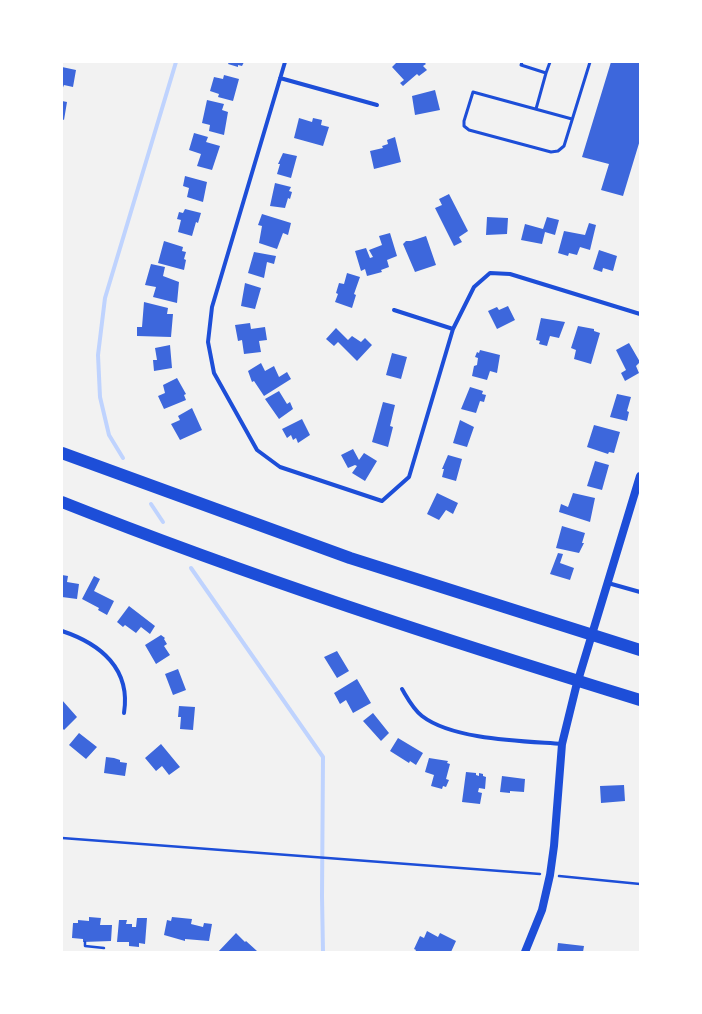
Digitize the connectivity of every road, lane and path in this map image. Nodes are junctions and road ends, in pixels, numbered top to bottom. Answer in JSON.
{"nodes":[{"id":1,"x":285,"y":62,"type":"edge"},
{"id":2,"x":522,"y":62,"type":"edge"},
{"id":3,"x":550,"y":62,"type":"edge"},
{"id":4,"x":590,"y":62,"type":"edge"},
{"id":5,"x":546,"y":73,"type":"junction"},
{"id":6,"x":280,"y":78,"type":"junction"},
{"id":7,"x":377,"y":105,"type":"dead end"},
{"id":8,"x":536,"y":109,"type":"junction"},
{"id":9,"x":572,"y":119,"type":"junction"},
{"id":10,"x":394,"y":310,"type":"dead end"},
{"id":11,"x":640,"y":314,"type":"edge"},
{"id":12,"x":453,"y":329,"type":"junction"},
{"id":13,"x":62,"y":453,"type":"edge"},
{"id":14,"x":640,"y":476,"type":"edge"},
{"id":15,"x":62,"y":502,"type":"edge"},
{"id":16,"x":608,"y":583,"type":"junction"},
{"id":17,"x":640,"y":592,"type":"edge"},
{"id":18,"x":62,"y":631,"type":"edge"},
{"id":19,"x":637,"y":649,"type":"edge"},
{"id":20,"x":402,"y":689,"type":"dead end"},
{"id":21,"x":640,"y":700,"type":"edge"},
{"id":22,"x":124,"y":713,"type":"dead end"},
{"id":23,"x":562,"y":744,"type":"junction"},
{"id":24,"x":62,"y":838,"type":"edge"},
{"id":25,"x":550,"y":875,"type":"junction"},
{"id":26,"x":640,"y":884,"type":"edge"},
{"id":27,"x":85,"y":942,"type":"dead end"},
{"id":28,"x":104,"y":948,"type":"dead end"},
{"id":29,"x":525,"y":952,"type":"edge"}],
"edges":[{"from":1,"to":6,"type":"street"},
{"from":2,"to":5,"type":"lane"},
{"from":3,"to":5,"type":"lane"},
{"from":4,"to":9,"type":"lane"},
{"from":5,"to":8,"type":"lane"},
{"from":6,"to":7,"type":"street"},
{"from":6,"to":12,"type":"street"},
{"from":8,"to":9,"type":"lane"},
{"from":8,"to":9,"type":"lane"},
{"from":10,"to":12,"type":"street"},
{"from":11,"to":12,"type":"street"},
{"from":13,"to":19,"type":"highway"},
{"from":14,"to":16,"type":"main road"},
{"from":15,"to":21,"type":"highway"},
{"from":16,"to":17,"type":"street"},
{"from":16,"to":23,"type":"main road"},
{"from":18,"to":22,"type":"street"},
{"from":20,"to":23,"type":"street"},
{"from":23,"to":25,"type":"main road"},
{"from":24,"to":25,"type":"path"},
{"from":25,"to":26,"type":"path"},
{"from":25,"to":29,"type":"main road"},
{"from":27,"to":28,"type":"path"}]}
